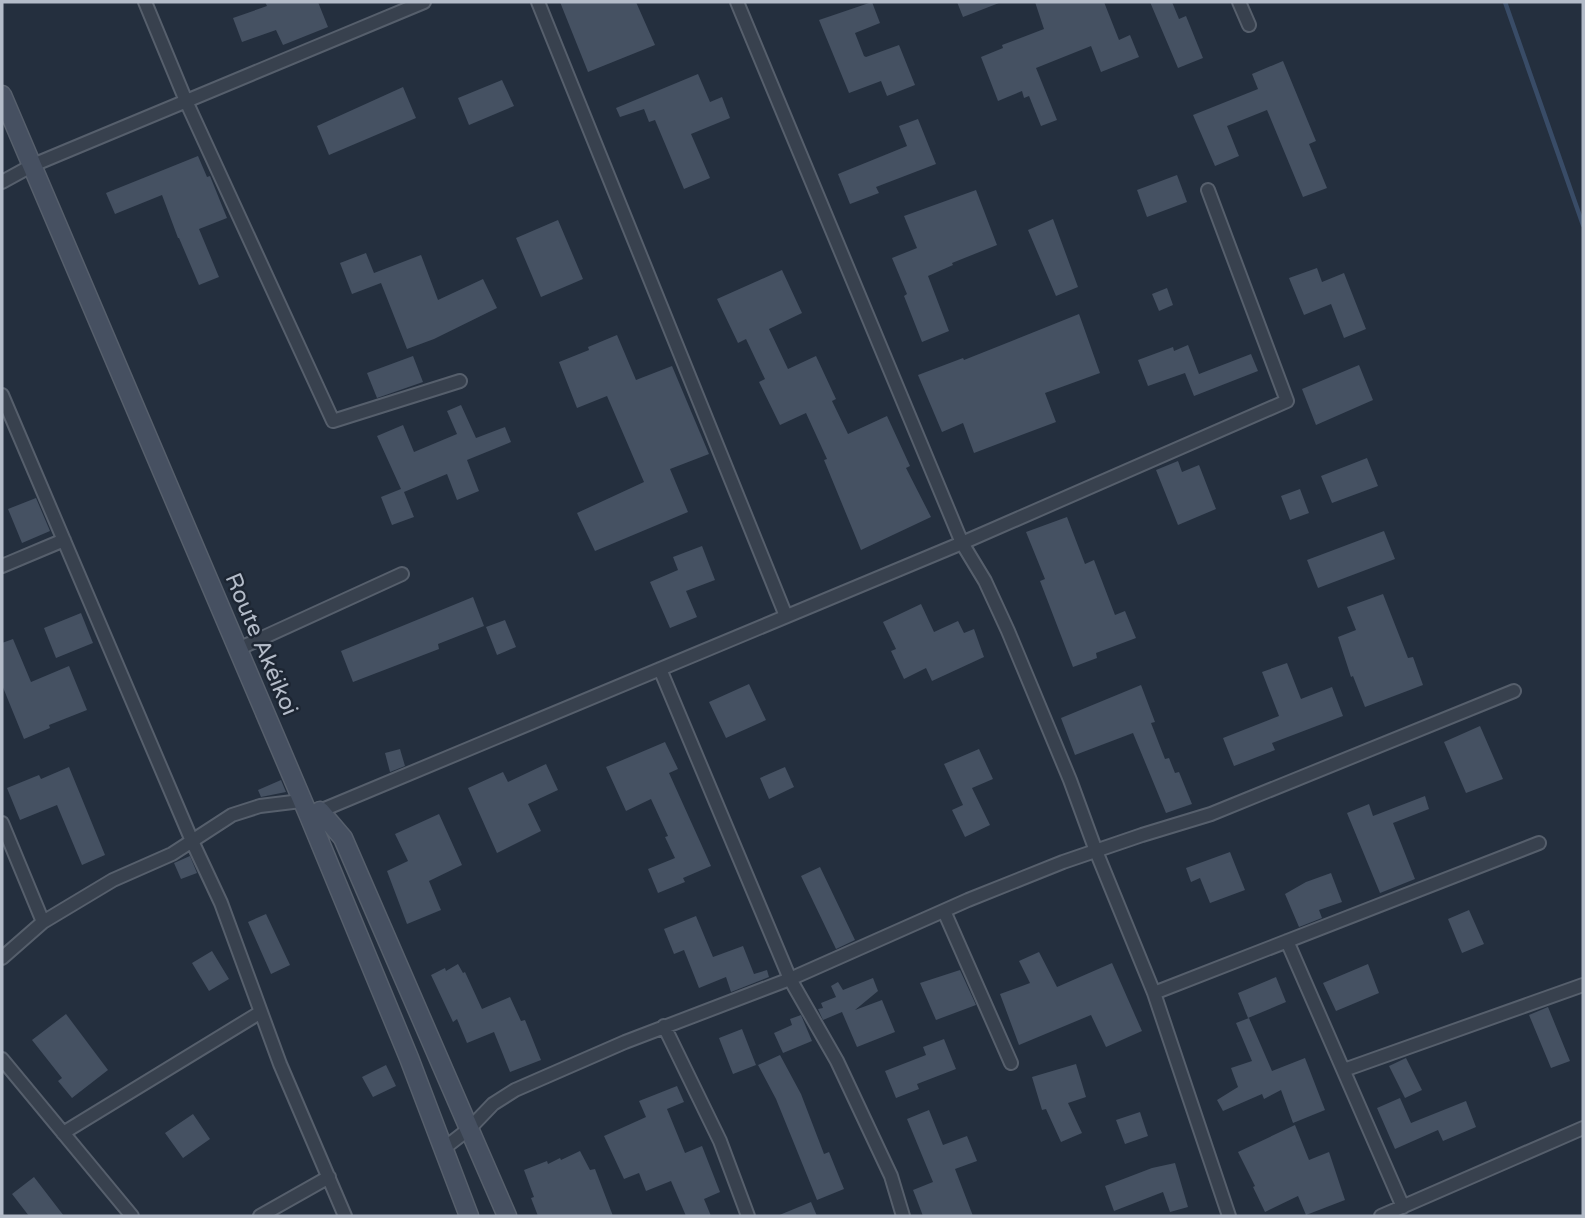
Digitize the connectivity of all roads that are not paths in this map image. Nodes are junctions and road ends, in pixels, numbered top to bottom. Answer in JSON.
{"nodes":[{"id":1,"x":145,"y":2,"type":"edge"},
{"id":2,"x":424,"y":2,"type":"edge"},
{"id":3,"x":538,"y":2,"type":"edge"},
{"id":4,"x":737,"y":2,"type":"edge"},
{"id":5,"x":1239,"y":2,"type":"edge"},
{"id":6,"x":1249,"y":24,"type":"dead end"},
{"id":7,"x":2,"y":95,"type":"edge"},
{"id":8,"x":186,"y":101,"type":"junction"},
{"id":9,"x":33,"y":164,"type":"junction"},
{"id":10,"x":2,"y":182,"type":"edge"},
{"id":11,"x":1208,"y":190,"type":"dead end"},
{"id":12,"x":460,"y":381,"type":"dead end"},
{"id":13,"x":2,"y":395,"type":"edge"},
{"id":14,"x":64,"y":540,"type":"junction"},
{"id":15,"x":962,"y":543,"type":"junction"},
{"id":16,"x":2,"y":566,"type":"edge"},
{"id":17,"x":402,"y":573,"type":"dead end"},
{"id":18,"x":786,"y":616,"type":"junction"},
{"id":19,"x":237,"y":649,"type":"junction"},
{"id":20,"x":660,"y":669,"type":"junction"},
{"id":21,"x":1514,"y":691,"type":"dead end"},
{"id":22,"x":310,"y":809,"type":"junction"},
{"id":23,"x":2,"y":823,"type":"edge"},
{"id":24,"x":192,"y":841,"type":"junction"},
{"id":25,"x":1539,"y":843,"type":"dead end"},
{"id":26,"x":1096,"y":851,"type":"junction"},
{"id":27,"x":944,"y":911,"type":"junction"},
{"id":28,"x":43,"y":922,"type":"junction"},
{"id":29,"x":1287,"y":941,"type":"junction"},
{"id":30,"x":2,"y":958,"type":"edge"},
{"id":31,"x":790,"y":979,"type":"junction"},
{"id":32,"x":1583,"y":985,"type":"edge"},
{"id":33,"x":1154,"y":993,"type":"junction"},
{"id":34,"x":261,"y":1012,"type":"junction"},
{"id":35,"x":664,"y":1026,"type":"junction"},
{"id":36,"x":2,"y":1059,"type":"edge"},
{"id":37,"x":1011,"y":1063,"type":"dead end"},
{"id":38,"x":1344,"y":1070,"type":"junction"},
{"id":39,"x":1583,"y":1128,"type":"edge"},
{"id":40,"x":469,"y":1129,"type":"junction"},
{"id":41,"x":63,"y":1133,"type":"junction"},
{"id":42,"x":443,"y":1149,"type":"junction"},
{"id":43,"x":329,"y":1177,"type":"junction"},
{"id":44,"x":1403,"y":1207,"type":"junction"},
{"id":45,"x":132,"y":1216,"type":"edge"},
{"id":46,"x":260,"y":1216,"type":"edge"},
{"id":47,"x":345,"y":1216,"type":"edge"},
{"id":48,"x":469,"y":1216,"type":"edge"},
{"id":49,"x":507,"y":1216,"type":"edge"},
{"id":50,"x":748,"y":1216,"type":"edge"},
{"id":51,"x":903,"y":1216,"type":"edge"},
{"id":52,"x":1229,"y":1216,"type":"edge"},
{"id":53,"x":1381,"y":1216,"type":"edge"}],
"edges":[{"from":1,"to":8,"type":"street"},
{"from":2,"to":8,"type":"street"},
{"from":3,"to":18,"type":"street"},
{"from":4,"to":15,"type":"street"},
{"from":5,"to":6,"type":"street"},
{"from":7,"to":9,"type":"street","name":"Route Akéikoi"},
{"from":8,"to":9,"type":"street"},
{"from":8,"to":12,"type":"street"},
{"from":9,"to":10,"type":"street"},
{"from":9,"to":19,"type":"street","name":"Route Akéikoi"},
{"from":11,"to":15,"type":"street"},
{"from":13,"to":14,"type":"street"},
{"from":14,"to":16,"type":"street"},
{"from":14,"to":24,"type":"street"},
{"from":15,"to":18,"type":"street"},
{"from":15,"to":26,"type":"street"},
{"from":17,"to":19,"type":"street"},
{"from":18,"to":20,"type":"street"},
{"from":19,"to":22,"type":"street","name":"Route Akéikoi"},
{"from":20,"to":22,"type":"street"},
{"from":20,"to":31,"type":"street"},
{"from":21,"to":26,"type":"street"},
{"from":22,"to":24,"type":"street"},
{"from":22,"to":40,"type":"street","name":"Route Akéikoi"},
{"from":22,"to":42,"type":"street","name":"Route Akéikoi"},
{"from":23,"to":28,"type":"street"},
{"from":24,"to":28,"type":"street"},
{"from":24,"to":34,"type":"street"},
{"from":25,"to":29,"type":"street"},
{"from":26,"to":27,"type":"street"},
{"from":26,"to":33,"type":"street"},
{"from":27,"to":31,"type":"street"},
{"from":27,"to":37,"type":"street"},
{"from":28,"to":30,"type":"street"},
{"from":29,"to":33,"type":"street"},
{"from":29,"to":38,"type":"street"},
{"from":31,"to":35,"type":"street"},
{"from":31,"to":51,"type":"street"},
{"from":32,"to":38,"type":"street"},
{"from":33,"to":52,"type":"street"},
{"from":34,"to":41,"type":"street"},
{"from":34,"to":43,"type":"street"},
{"from":35,"to":40,"type":"street"},
{"from":35,"to":50,"type":"street"},
{"from":36,"to":41,"type":"street"},
{"from":38,"to":44,"type":"street"},
{"from":39,"to":44,"type":"street"},
{"from":40,"to":42,"type":"street"},
{"from":40,"to":49,"type":"street","name":"Route Akéikoi"},
{"from":41,"to":45,"type":"street"},
{"from":42,"to":48,"type":"street","name":"Route Akéikoi"},
{"from":43,"to":46,"type":"street"},
{"from":43,"to":47,"type":"street"},
{"from":44,"to":53,"type":"street"}]}
